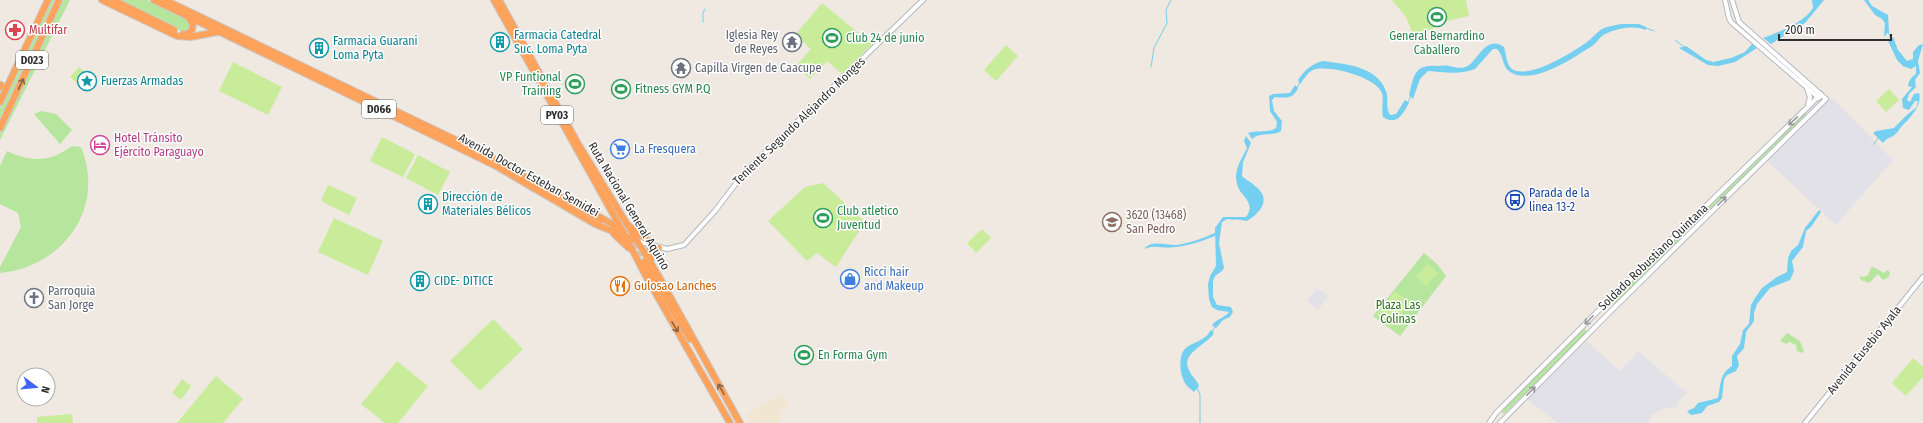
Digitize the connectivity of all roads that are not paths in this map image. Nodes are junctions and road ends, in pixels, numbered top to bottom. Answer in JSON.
{"nodes":[{"id":1,"x":48,"y":0,"type":"edge"},
{"id":2,"x":59,"y":0,"type":"edge"},
{"id":3,"x":102,"y":0,"type":"edge"},
{"id":4,"x":113,"y":0,"type":"edge"},
{"id":5,"x":171,"y":0,"type":"edge"},
{"id":6,"x":494,"y":0,"type":"edge"},
{"id":7,"x":499,"y":0,"type":"edge"},
{"id":8,"x":923,"y":0,"type":"edge"},
{"id":9,"x":1725,"y":0,"type":"edge"},
{"id":10,"x":1732,"y":0,"type":"edge"},
{"id":11,"x":159,"y":1,"type":"edge"},
{"id":12,"x":186,"y":13,"type":"junction"},
{"id":13,"x":223,"y":34,"type":"junction"},
{"id":14,"x":1754,"y":38,"type":"junction"},
{"id":15,"x":1766,"y":48,"type":"junction"},
{"id":16,"x":1807,"y":88,"type":"junction"},
{"id":17,"x":1819,"y":96,"type":"junction"},
{"id":18,"x":0,"y":102,"type":"edge"},
{"id":19,"x":1807,"y":107,"type":"junction"},
{"id":20,"x":0,"y":128,"type":"edge"},
{"id":21,"x":610,"y":208,"type":"junction"},
{"id":22,"x":600,"y":221,"type":"junction"},
{"id":23,"x":625,"y":222,"type":"junction"},
{"id":24,"x":624,"y":233,"type":"junction"},
{"id":25,"x":635,"y":238,"type":"junction"},
{"id":26,"x":650,"y":242,"type":"junction"},
{"id":27,"x":681,"y":247,"type":"joint"},
{"id":28,"x":659,"y":248,"type":"junction"},
{"id":29,"x":636,"y":256,"type":"junction"},
{"id":30,"x":644,"y":262,"type":"tunnel mouth"},
{"id":31,"x":658,"y":275,"type":"junction"},
{"id":32,"x":1923,"y":277,"type":"edge"},
{"id":33,"x":697,"y":346,"type":"junction"},
{"id":34,"x":730,"y":423,"type":"edge"},
{"id":35,"x":740,"y":423,"type":"edge"},
{"id":36,"x":1489,"y":423,"type":"edge"},
{"id":37,"x":1500,"y":423,"type":"edge"},
{"id":38,"x":1805,"y":423,"type":"edge"}],
"edges":[{"from":1,"to":18,"type":"highway","number":"D023"},
{"from":20,"to":2,"type":"highway","number":"D023","one_way":true},
{"from":3,"to":13,"type":"highway"},
{"from":4,"to":12,"type":"highway"},
{"from":5,"to":12,"type":"highway"},
{"from":6,"to":21,"type":"highway","name":"Ruta Nacional General Aquino","number":"PY03"},
{"from":7,"to":23,"type":"highway","name":"Ruta Nacional General Aquino","number":"PY03"},
{"from":8,"to":27,"type":"street","name":"Teniente Segundo Alejandro Monges"},
{"from":9,"to":14,"type":"street"},
{"from":10,"to":14,"type":"street"},
{"from":11,"to":12,"type":"highway","name":"Avenida Doctor Esteban Semidei","number":"D066"},
{"from":12,"to":13,"type":"highway","name":"Avenida Doctor Esteban Semidei","number":"D066"},
{"from":12,"to":22,"type":"highway","name":"Avenida Doctor Esteban Semidei","number":"D066"},
{"from":13,"to":22,"type":"highway","name":"Avenida Doctor Esteban Semidei","number":"D066"},
{"from":14,"to":15,"type":"street"},
{"from":15,"to":16,"type":"street"},
{"from":15,"to":17,"type":"street"},
{"from":16,"to":17,"type":"street"},
{"from":16,"to":19,"type":"street"},
{"from":17,"to":19,"type":"street","name":"Soldado Robustiano Quintana"},
{"from":37,"to":17,"type":"street","one_way":true},
{"from":19,"to":36,"type":"street","name":"Soldado Robustiano Quintana","one_way":true},
{"from":21,"to":22,"type":"highway"},
{"from":21,"to":24,"type":"highway","name":"Ruta Nacional General Aquino","number":"PY03"},
{"from":22,"to":24,"type":"highway","number":"D066"},
{"from":22,"to":24,"type":"highway","name":"Avenida Doctor Esteban Semidei","number":"D066"},
{"from":22,"to":29,"type":"highway"},
{"from":23,"to":25,"type":"highway","name":"Ruta Nacional General Aquino","number":"PY03"},
{"from":23,"to":26,"type":"highway"},
{"from":24,"to":25,"type":"highway","name":"Avenida Doctor Esteban Semidei","number":"D066"},
{"from":24,"to":29,"type":"highway","name":"Ruta Nacional General Aquino","number":"PY03"},
{"from":25,"to":26,"type":"street","name":"Avenida Doctor Esteban Semidei"},
{"from":25,"to":28,"type":"street","name":"Avenida Doctor Esteban Semidei"},
{"from":25,"to":31,"type":"highway","name":"Ruta Nacional General Aquino","number":"PY03"},
{"from":26,"to":28,"type":"street","name":"Avenida Doctor Esteban Semidei"},
{"from":27,"to":28,"type":"street","name":"Avenida Doctor Esteban Semidei"},
{"from":28,"to":31,"type":"highway"},
{"from":29,"to":34,"type":"highway","name":"Ruta Nacional General Aquino","number":"PY03","one_way":true},
{"from":30,"to":33,"type":"highway"},
{"from":31,"to":33,"type":"highway","name":"Ruta Nacional General Aquino","number":"PY03"},
{"from":32,"to":38,"type":"street","name":"Avenida Eusebio Ayala"},
{"from":35,"to":33,"type":"highway","name":"Ruta Nacional General Aquino","number":"PY03","one_way":true}]}
